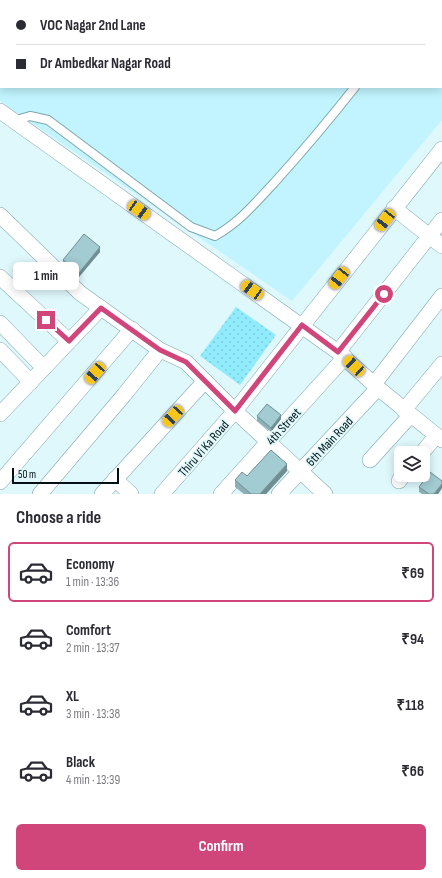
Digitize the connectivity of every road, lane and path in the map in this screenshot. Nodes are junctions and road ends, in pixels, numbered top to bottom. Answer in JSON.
{"nodes":[{"id":1,"x":354,"y":88,"type":"edge"},
{"id":2,"x":0,"y":111,"type":"edge"},
{"id":3,"x":14,"y":121,"type":"junction"},
{"id":4,"x":442,"y":149,"type":"edge"},
{"id":5,"x":394,"y":208,"type":"junction"},
{"id":6,"x":0,"y":215,"type":"edge"},
{"id":7,"x":442,"y":220,"type":"edge"},
{"id":8,"x":429,"y":236,"type":"junction"},
{"id":9,"x":442,"y":246,"type":"edge"},
{"id":10,"x":0,"y":277,"type":"edge"},
{"id":11,"x":442,"y":296,"type":"edge"},
{"id":12,"x":101,"y":308,"type":"junction"},
{"id":13,"x":0,"y":323,"type":"edge"},
{"id":14,"x":302,"y":325,"type":"junction"},
{"id":15,"x":132,"y":329,"type":"junction"},
{"id":16,"x":69,"y":341,"type":"junction"},
{"id":17,"x":0,"y":350,"type":"edge"},
{"id":18,"x":160,"y":350,"type":"junction"},
{"id":19,"x":341,"y":354,"type":"junction"},
{"id":20,"x":442,"y":364,"type":"edge"},
{"id":21,"x":44,"y":368,"type":"junction"},
{"id":22,"x":205,"y":381,"type":"junction"},
{"id":23,"x":30,"y":382,"type":"junction"},
{"id":24,"x":376,"y":386,"type":"junction"},
{"id":25,"x":235,"y":411,"type":"junction"},
{"id":26,"x":407,"y":413,"type":"junction"},
{"id":27,"x":0,"y":414,"type":"edge"},
{"id":28,"x":439,"y":438,"type":"edge"},
{"id":29,"x":268,"y":443,"type":"junction"},
{"id":30,"x":430,"y":446,"type":"edge"},
{"id":31,"x":370,"y":460,"type":"dead end"},
{"id":32,"x":301,"y":471,"type":"junction"},
{"id":33,"x":115,"y":479,"type":"junction"},
{"id":34,"x":0,"y":482,"type":"edge"},
{"id":35,"x":40,"y":494,"type":"edge"},
{"id":36,"x":102,"y":494,"type":"edge"},
{"id":37,"x":131,"y":494,"type":"edge"},
{"id":38,"x":162,"y":494,"type":"edge"},
{"id":39,"x":221,"y":494,"type":"edge"},
{"id":40,"x":279,"y":494,"type":"edge"},
{"id":41,"x":325,"y":494,"type":"edge"}],
"edges":[{"from":1,"to":3,"type":"lane"},
{"from":2,"to":3,"type":"street"},
{"from":3,"to":14,"type":"street"},
{"from":4,"to":5,"type":"street","name":"Thiru Vi Ka Road"},
{"from":5,"to":8,"type":"street"},
{"from":5,"to":14,"type":"street","name":"Thiru Vi Ka Road"},
{"from":6,"to":12,"type":"street"},
{"from":7,"to":8,"type":"street","name":"4th Street"},
{"from":8,"to":9,"type":"street"},
{"from":8,"to":19,"type":"street","name":"4th Street"},
{"from":10,"to":16,"type":"street"},
{"from":11,"to":24,"type":"street","name":"6th Main Road"},
{"from":12,"to":15,"type":"street"},
{"from":12,"to":16,"type":"street"},
{"from":13,"to":21,"type":"street"},
{"from":14,"to":19,"type":"street"},
{"from":14,"to":25,"type":"street","name":"Thiru Vi Ka Road"},
{"from":15,"to":18,"type":"street"},
{"from":15,"to":34,"type":"street"},
{"from":16,"to":21,"type":"street"},
{"from":17,"to":23,"type":"street"},
{"from":18,"to":22,"type":"street"},
{"from":18,"to":35,"type":"street"},
{"from":19,"to":24,"type":"street"},
{"from":19,"to":29,"type":"street","name":"4th Street"},
{"from":20,"to":26,"type":"street"},
{"from":21,"to":23,"type":"street"},
{"from":22,"to":25,"type":"street"},
{"from":22,"to":33,"type":"street"},
{"from":23,"to":27,"type":"street"},
{"from":24,"to":26,"type":"street"},
{"from":24,"to":32,"type":"street","name":"6th Main Road"},
{"from":25,"to":29,"type":"street"},
{"from":25,"to":38,"type":"street","name":"Thiru Vi Ka Road"},
{"from":26,"to":28,"type":"street"},
{"from":26,"to":31,"type":"street"},
{"from":28,"to":30,"type":"street"},
{"from":29,"to":32,"type":"street"},
{"from":29,"to":39,"type":"street","name":"4th Street"},
{"from":32,"to":40,"type":"street","name":"6th Main Road"},
{"from":32,"to":41,"type":"street"},
{"from":33,"to":36,"type":"street"},
{"from":33,"to":37,"type":"street"}]}
